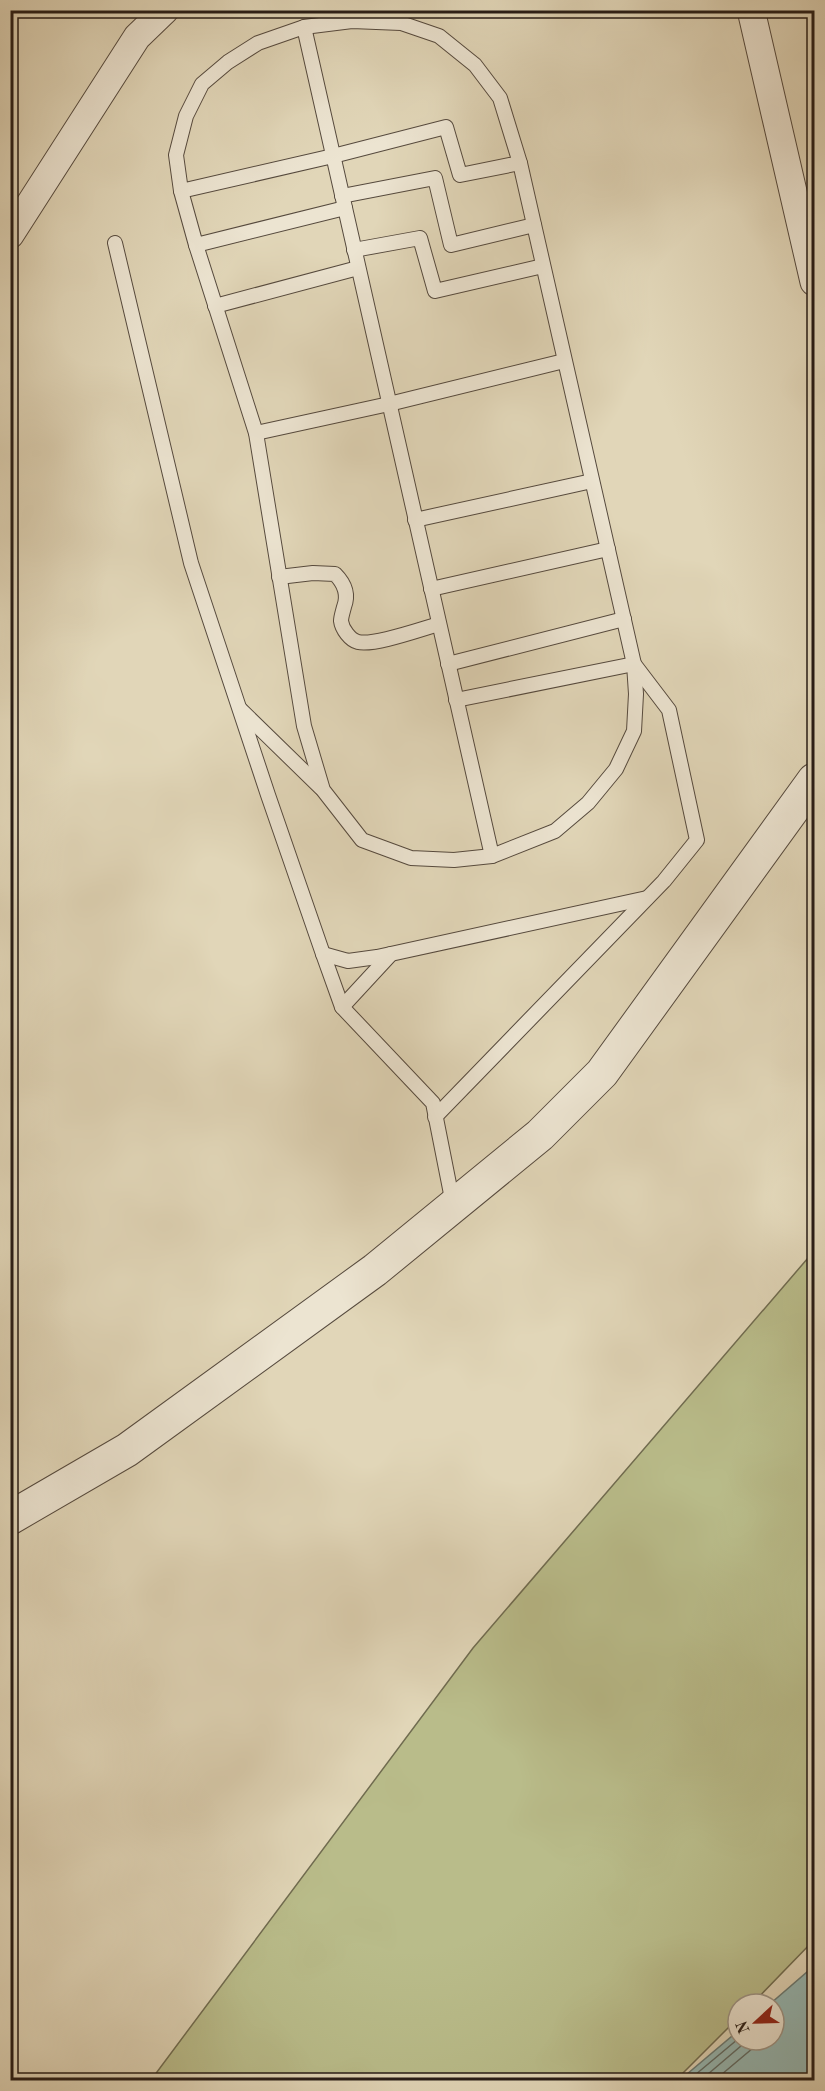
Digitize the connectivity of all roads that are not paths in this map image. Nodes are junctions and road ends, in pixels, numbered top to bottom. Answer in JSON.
{"nodes":[{"id":1,"x":165,"y":10,"type":"edge"},
{"id":2,"x":751,"y":10,"type":"edge"},
{"id":3,"x":304,"y":27,"type":"junction"},
{"id":4,"x":333,"y":156,"type":"junction"},
{"id":5,"x":520,"y":163,"type":"junction"},
{"id":6,"x":181,"y":191,"type":"junction"},
{"id":7,"x":344,"y":202,"type":"junction"},
{"id":8,"x":534,"y":225,"type":"junction"},
{"id":9,"x":10,"y":235,"type":"edge"},
{"id":10,"x":114,"y":243,"type":"dead end"},
{"id":11,"x":196,"y":245,"type":"junction"},
{"id":12,"x":354,"y":250,"type":"junction"},
{"id":13,"x":543,"y":266,"type":"junction"},
{"id":14,"x":358,"y":268,"type":"junction"},
{"id":15,"x":814,"y":282,"type":"edge"},
{"id":16,"x":215,"y":306,"type":"junction"},
{"id":17,"x":564,"y":361,"type":"junction"},
{"id":18,"x":389,"y":404,"type":"junction"},
{"id":19,"x":256,"y":433,"type":"junction"},
{"id":20,"x":592,"y":481,"type":"junction"},
{"id":21,"x":415,"y":520,"type":"junction"},
{"id":22,"x":608,"y":549,"type":"junction"},
{"id":23,"x":279,"y":577,"type":"junction"},
{"id":24,"x":431,"y":589,"type":"junction"},
{"id":25,"x":624,"y":619,"type":"junction"},
{"id":26,"x":439,"y":624,"type":"junction"},
{"id":27,"x":448,"y":664,"type":"junction"},
{"id":28,"x":634,"y":664,"type":"junction"},
{"id":29,"x":456,"y":700,"type":"junction"},
{"id":30,"x":239,"y":708,"type":"junction"},
{"id":31,"x":814,"y":780,"type":"edge"},
{"id":32,"x":323,"y":790,"type":"junction"},
{"id":33,"x":492,"y":855,"type":"junction"},
{"id":34,"x":647,"y":898,"type":"junction"},
{"id":35,"x":323,"y":954,"type":"junction"},
{"id":36,"x":391,"y":954,"type":"junction"},
{"id":37,"x":342,"y":1007,"type":"junction"},
{"id":38,"x":435,"y":1117,"type":"junction"},
{"id":39,"x":453,"y":1206,"type":"junction"},
{"id":40,"x":10,"y":1518,"type":"edge"}],
"edges":[{"from":1,"to":9,"type":"street"},
{"from":2,"to":15,"type":"street"},
{"from":3,"to":4,"type":"lane"},
{"from":3,"to":5,"type":"lane"},
{"from":3,"to":6,"type":"lane"},
{"from":4,"to":5,"type":"lane"},
{"from":4,"to":6,"type":"lane"},
{"from":4,"to":7,"type":"lane"},
{"from":5,"to":8,"type":"lane"},
{"from":6,"to":11,"type":"lane"},
{"from":7,"to":8,"type":"lane"},
{"from":7,"to":11,"type":"lane"},
{"from":7,"to":12,"type":"lane"},
{"from":8,"to":13,"type":"lane"},
{"from":10,"to":30,"type":"lane"},
{"from":11,"to":16,"type":"lane"},
{"from":12,"to":13,"type":"lane"},
{"from":12,"to":14,"type":"lane"},
{"from":13,"to":17,"type":"lane"},
{"from":14,"to":16,"type":"lane"},
{"from":14,"to":18,"type":"lane"},
{"from":16,"to":19,"type":"lane"},
{"from":17,"to":18,"type":"lane"},
{"from":17,"to":20,"type":"lane"},
{"from":18,"to":19,"type":"lane"},
{"from":18,"to":21,"type":"lane"},
{"from":19,"to":23,"type":"lane"},
{"from":20,"to":21,"type":"lane"},
{"from":20,"to":22,"type":"lane"},
{"from":21,"to":24,"type":"lane"},
{"from":22,"to":24,"type":"lane"},
{"from":22,"to":25,"type":"lane"},
{"from":23,"to":26,"type":"lane"},
{"from":23,"to":32,"type":"lane"},
{"from":24,"to":26,"type":"lane"},
{"from":25,"to":27,"type":"lane"},
{"from":25,"to":28,"type":"lane"},
{"from":26,"to":27,"type":"lane"},
{"from":27,"to":29,"type":"lane"},
{"from":28,"to":29,"type":"lane"},
{"from":28,"to":33,"type":"lane"},
{"from":28,"to":34,"type":"lane"},
{"from":29,"to":33,"type":"lane"},
{"from":30,"to":32,"type":"lane"},
{"from":30,"to":35,"type":"lane"},
{"from":31,"to":39,"type":"street"},
{"from":32,"to":33,"type":"lane"},
{"from":34,"to":36,"type":"lane"},
{"from":34,"to":38,"type":"lane"},
{"from":35,"to":36,"type":"lane"},
{"from":35,"to":37,"type":"lane"},
{"from":36,"to":37,"type":"lane"},
{"from":37,"to":38,"type":"lane"},
{"from":38,"to":39,"type":"lane"},
{"from":39,"to":40,"type":"street"}]}
